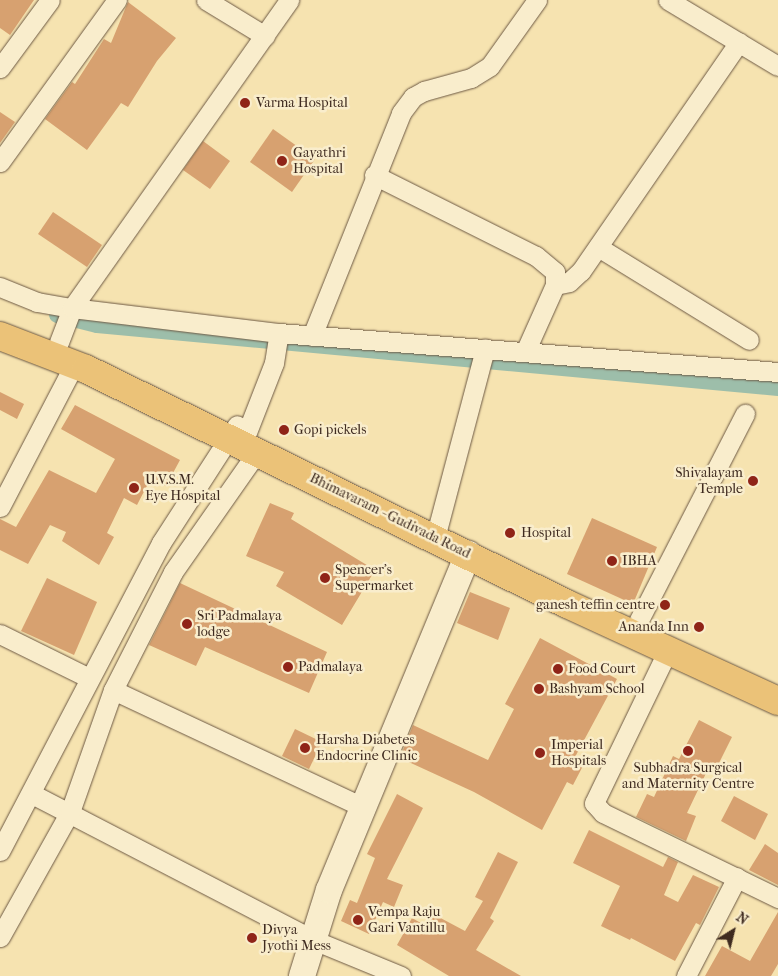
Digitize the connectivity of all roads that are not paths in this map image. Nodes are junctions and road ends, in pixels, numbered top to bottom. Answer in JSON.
{"nodes":[{"id":1,"x":50,"y":0,"type":"edge"},
{"id":2,"x":117,"y":0,"type":"edge"},
{"id":3,"x":206,"y":0,"type":"edge"},
{"id":4,"x":289,"y":0,"type":"edge"},
{"id":5,"x":537,"y":0,"type":"edge"},
{"id":6,"x":672,"y":1,"type":"edge"},
{"id":7,"x":265,"y":36,"type":"junction"},
{"id":8,"x":739,"y":42,"type":"junction"},
{"id":9,"x":778,"y":66,"type":"edge"},
{"id":10,"x":0,"y":68,"type":"edge"},
{"id":11,"x":0,"y":162,"type":"edge"},
{"id":12,"x":374,"y":175,"type":"junction"},
{"id":13,"x":598,"y":247,"type":"junction"},
{"id":14,"x":555,"y":285,"type":"junction"},
{"id":15,"x":0,"y":287,"type":"edge"},
{"id":16,"x":71,"y":311,"type":"junction"},
{"id":17,"x":0,"y":320,"type":"edge"},
{"id":18,"x":279,"y":333,"type":"junction"},
{"id":19,"x":0,"y":336,"type":"edge"},
{"id":20,"x":312,"y":336,"type":"junction"},
{"id":21,"x":60,"y":340,"type":"junction"},
{"id":22,"x":749,"y":340,"type":"dead end"},
{"id":23,"x":485,"y":350,"type":"junction"},
{"id":24,"x":524,"y":352,"type":"junction"},
{"id":25,"x":74,"y":365,"type":"junction"},
{"id":26,"x":778,"y":372,"type":"edge"},
{"id":27,"x":745,"y":414,"type":"dead end"},
{"id":28,"x":243,"y":438,"type":"junction"},
{"id":29,"x":0,"y":506,"type":"edge"},
{"id":30,"x":438,"y":531,"type":"junction"},
{"id":31,"x":468,"y":554,"type":"junction"},
{"id":32,"x":639,"y":620,"type":"junction"},
{"id":33,"x":0,"y":634,"type":"edge"},
{"id":34,"x":668,"y":650,"type":"junction"},
{"id":35,"x":89,"y":678,"type":"junction"},
{"id":36,"x":778,"y":684,"type":"edge"},
{"id":37,"x":113,"y":690,"type":"junction"},
{"id":38,"x":778,"y":701,"type":"edge"},
{"id":39,"x":32,"y":794,"type":"junction"},
{"id":40,"x":363,"y":807,"type":"junction"},
{"id":41,"x":70,"y":812,"type":"junction"},
{"id":42,"x":0,"y":851,"type":"edge"},
{"id":43,"x":737,"y":877,"type":"junction"},
{"id":44,"x":778,"y":898,"type":"edge"},
{"id":45,"x":0,"y":938,"type":"edge"},
{"id":46,"x":316,"y":941,"type":"junction"},
{"id":47,"x":302,"y":976,"type":"edge"},
{"id":48,"x":400,"y":976,"type":"edge"},
{"id":49,"x":686,"y":976,"type":"edge"}],
"edges":[{"from":1,"to":10,"type":"street"},
{"from":2,"to":11,"type":"street"},
{"from":3,"to":7,"type":"street"},
{"from":4,"to":7,"type":"street"},
{"from":5,"to":12,"type":"street"},
{"from":6,"to":8,"type":"street"},
{"from":7,"to":16,"type":"street"},
{"from":8,"to":9,"type":"street"},
{"from":8,"to":13,"type":"street"},
{"from":12,"to":14,"type":"street"},
{"from":12,"to":20,"type":"street"},
{"from":13,"to":14,"type":"street"},
{"from":13,"to":22,"type":"street"},
{"from":14,"to":24,"type":"street"},
{"from":15,"to":16,"type":"street"},
{"from":16,"to":18,"type":"street"},
{"from":16,"to":21,"type":"street"},
{"from":17,"to":21,"type":"main road","name":"Bhimavaram - Gudivada Road"},
{"from":18,"to":20,"type":"street"},
{"from":18,"to":28,"type":"street"},
{"from":19,"to":25,"type":"main road","name":"Bhimavaram - Gudivada Road"},
{"from":20,"to":23,"type":"street"},
{"from":21,"to":28,"type":"main road","name":"Bhimavaram - Gudivada Road"},
{"from":23,"to":24,"type":"street"},
{"from":23,"to":30,"type":"street"},
{"from":24,"to":26,"type":"street"},
{"from":25,"to":28,"type":"main road","name":"Bhimavaram - Gudivada Road"},
{"from":25,"to":29,"type":"street"},
{"from":27,"to":32,"type":"street"},
{"from":28,"to":30,"type":"main road","name":"Bhimavaram - Gudivada Road"},
{"from":28,"to":35,"type":"street"},
{"from":28,"to":37,"type":"street"},
{"from":30,"to":31,"type":"main road","name":"Bhimavaram - Gudivada Road"},
{"from":30,"to":32,"type":"main road","name":"Bhimavaram - Gudivada Road"},
{"from":31,"to":34,"type":"main road","name":"Bhimavaram - Gudivada Road"},
{"from":31,"to":40,"type":"main road"},
{"from":32,"to":36,"type":"main road","name":"Bhimavaram - Gudivada Road"},
{"from":33,"to":35,"type":"street"},
{"from":34,"to":38,"type":"main road","name":"Bhimavaram - Gudivada Road"},
{"from":34,"to":43,"type":"street"},
{"from":35,"to":39,"type":"street"},
{"from":37,"to":40,"type":"street"},
{"from":37,"to":41,"type":"street"},
{"from":39,"to":41,"type":"street"},
{"from":39,"to":42,"type":"street"},
{"from":40,"to":46,"type":"main road"},
{"from":41,"to":45,"type":"street"},
{"from":41,"to":46,"type":"street"},
{"from":43,"to":44,"type":"street"},
{"from":43,"to":49,"type":"street"},
{"from":46,"to":47,"type":"main road"},
{"from":46,"to":48,"type":"street"}]}
